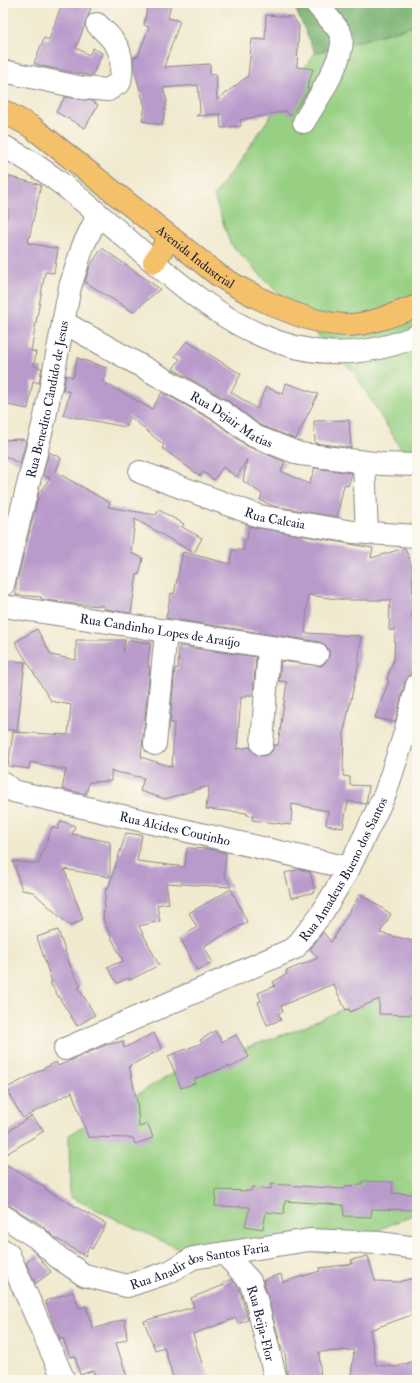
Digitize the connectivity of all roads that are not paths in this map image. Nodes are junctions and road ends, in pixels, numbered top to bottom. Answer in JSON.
{"nodes":[{"id":1,"x":316,"y":3,"type":"edge"},
{"id":2,"x":97,"y":24,"type":"dead end"},
{"id":3,"x":3,"y":71,"type":"edge"},
{"id":4,"x":3,"y":111,"type":"edge"},
{"id":5,"x":304,"y":122,"type":"dead end"},
{"id":6,"x":3,"y":146,"type":"edge"},
{"id":7,"x":98,"y":215,"type":"junction"},
{"id":8,"x":170,"y":237,"type":"junction"},
{"id":9,"x":154,"y":262,"type":"junction"},
{"id":10,"x":417,"y":306,"type":"edge"},
{"id":11,"x":63,"y":322,"type":"junction"},
{"id":12,"x":417,"y":336,"type":"edge"},
{"id":13,"x":364,"y":463,"type":"junction"},
{"id":14,"x":417,"y":465,"type":"edge"},
{"id":15,"x":140,"y":472,"type":"dead end"},
{"id":16,"x":367,"y":533,"type":"junction"},
{"id":17,"x":417,"y":536,"type":"edge"},
{"id":18,"x":3,"y":585,"type":"edge"},
{"id":19,"x":3,"y":606,"type":"edge"},
{"id":20,"x":166,"y":633,"type":"junction"},
{"id":21,"x":269,"y":648,"type":"junction"},
{"id":22,"x":316,"y":654,"type":"dead end"},
{"id":23,"x":417,"y":686,"type":"edge"},
{"id":24,"x":411,"y":733,"type":"edge"},
{"id":25,"x":154,"y":744,"type":"dead end"},
{"id":26,"x":262,"y":744,"type":"dead end"},
{"id":27,"x":3,"y":783,"type":"edge"},
{"id":28,"x":349,"y":868,"type":"junction"},
{"id":29,"x":65,"y":1049,"type":"dead end"},
{"id":30,"x":3,"y":1216,"type":"edge"},
{"id":31,"x":417,"y":1248,"type":"edge"},
{"id":32,"x":3,"y":1250,"type":"edge"},
{"id":33,"x":224,"y":1253,"type":"junction"},
{"id":34,"x":64,"y":1380,"type":"edge"},
{"id":35,"x":276,"y":1380,"type":"edge"}],
"edges":[{"from":1,"to":5,"type":"street"},
{"from":2,"to":3,"type":"street"},
{"from":4,"to":8,"type":"main road","name":"Avenida Industrial"},
{"from":6,"to":7,"type":"street"},
{"from":7,"to":9,"type":"street"},
{"from":7,"to":11,"type":"street","name":"Rua Benedito Cândido de Jesus"},
{"from":8,"to":9,"type":"main road"},
{"from":8,"to":10,"type":"main road","name":"Avenida Industrial"},
{"from":9,"to":12,"type":"street"},
{"from":11,"to":13,"type":"street","name":"Rua Dejair Matias"},
{"from":11,"to":18,"type":"street","name":"Rua Benedito Cândido de Jesus"},
{"from":13,"to":14,"type":"street","name":"Rua Dejair Matias"},
{"from":13,"to":16,"type":"street"},
{"from":15,"to":16,"type":"street","name":"Rua Calcaia"},
{"from":16,"to":17,"type":"street","name":"Rua Calcaia"},
{"from":19,"to":20,"type":"street","name":"Rua Candinho Lopes de Araújo"},
{"from":20,"to":21,"type":"street","name":"Rua Candinho Lopes de Araújo"},
{"from":20,"to":25,"type":"street"},
{"from":21,"to":22,"type":"street","name":"Rua Candinho Lopes de Araújo"},
{"from":21,"to":26,"type":"street"},
{"from":23,"to":24,"type":"street","name":"Rua Amadeus Bueno dos Santos"},
{"from":24,"to":28,"type":"street","name":"Rua Amadeus Bueno dos Santos"},
{"from":27,"to":28,"type":"street","name":"Rua Alcides Coutinho"},
{"from":28,"to":29,"type":"street","name":"Rua Amadeus Bueno dos Santos"},
{"from":30,"to":33,"type":"street","name":"Rua Anadir dos Santos Faria"},
{"from":31,"to":33,"type":"street","name":"Rua Anadir dos Santos Faria"},
{"from":32,"to":34,"type":"street"},
{"from":33,"to":35,"type":"street","name":"Rua Beija-Flor"}]}
